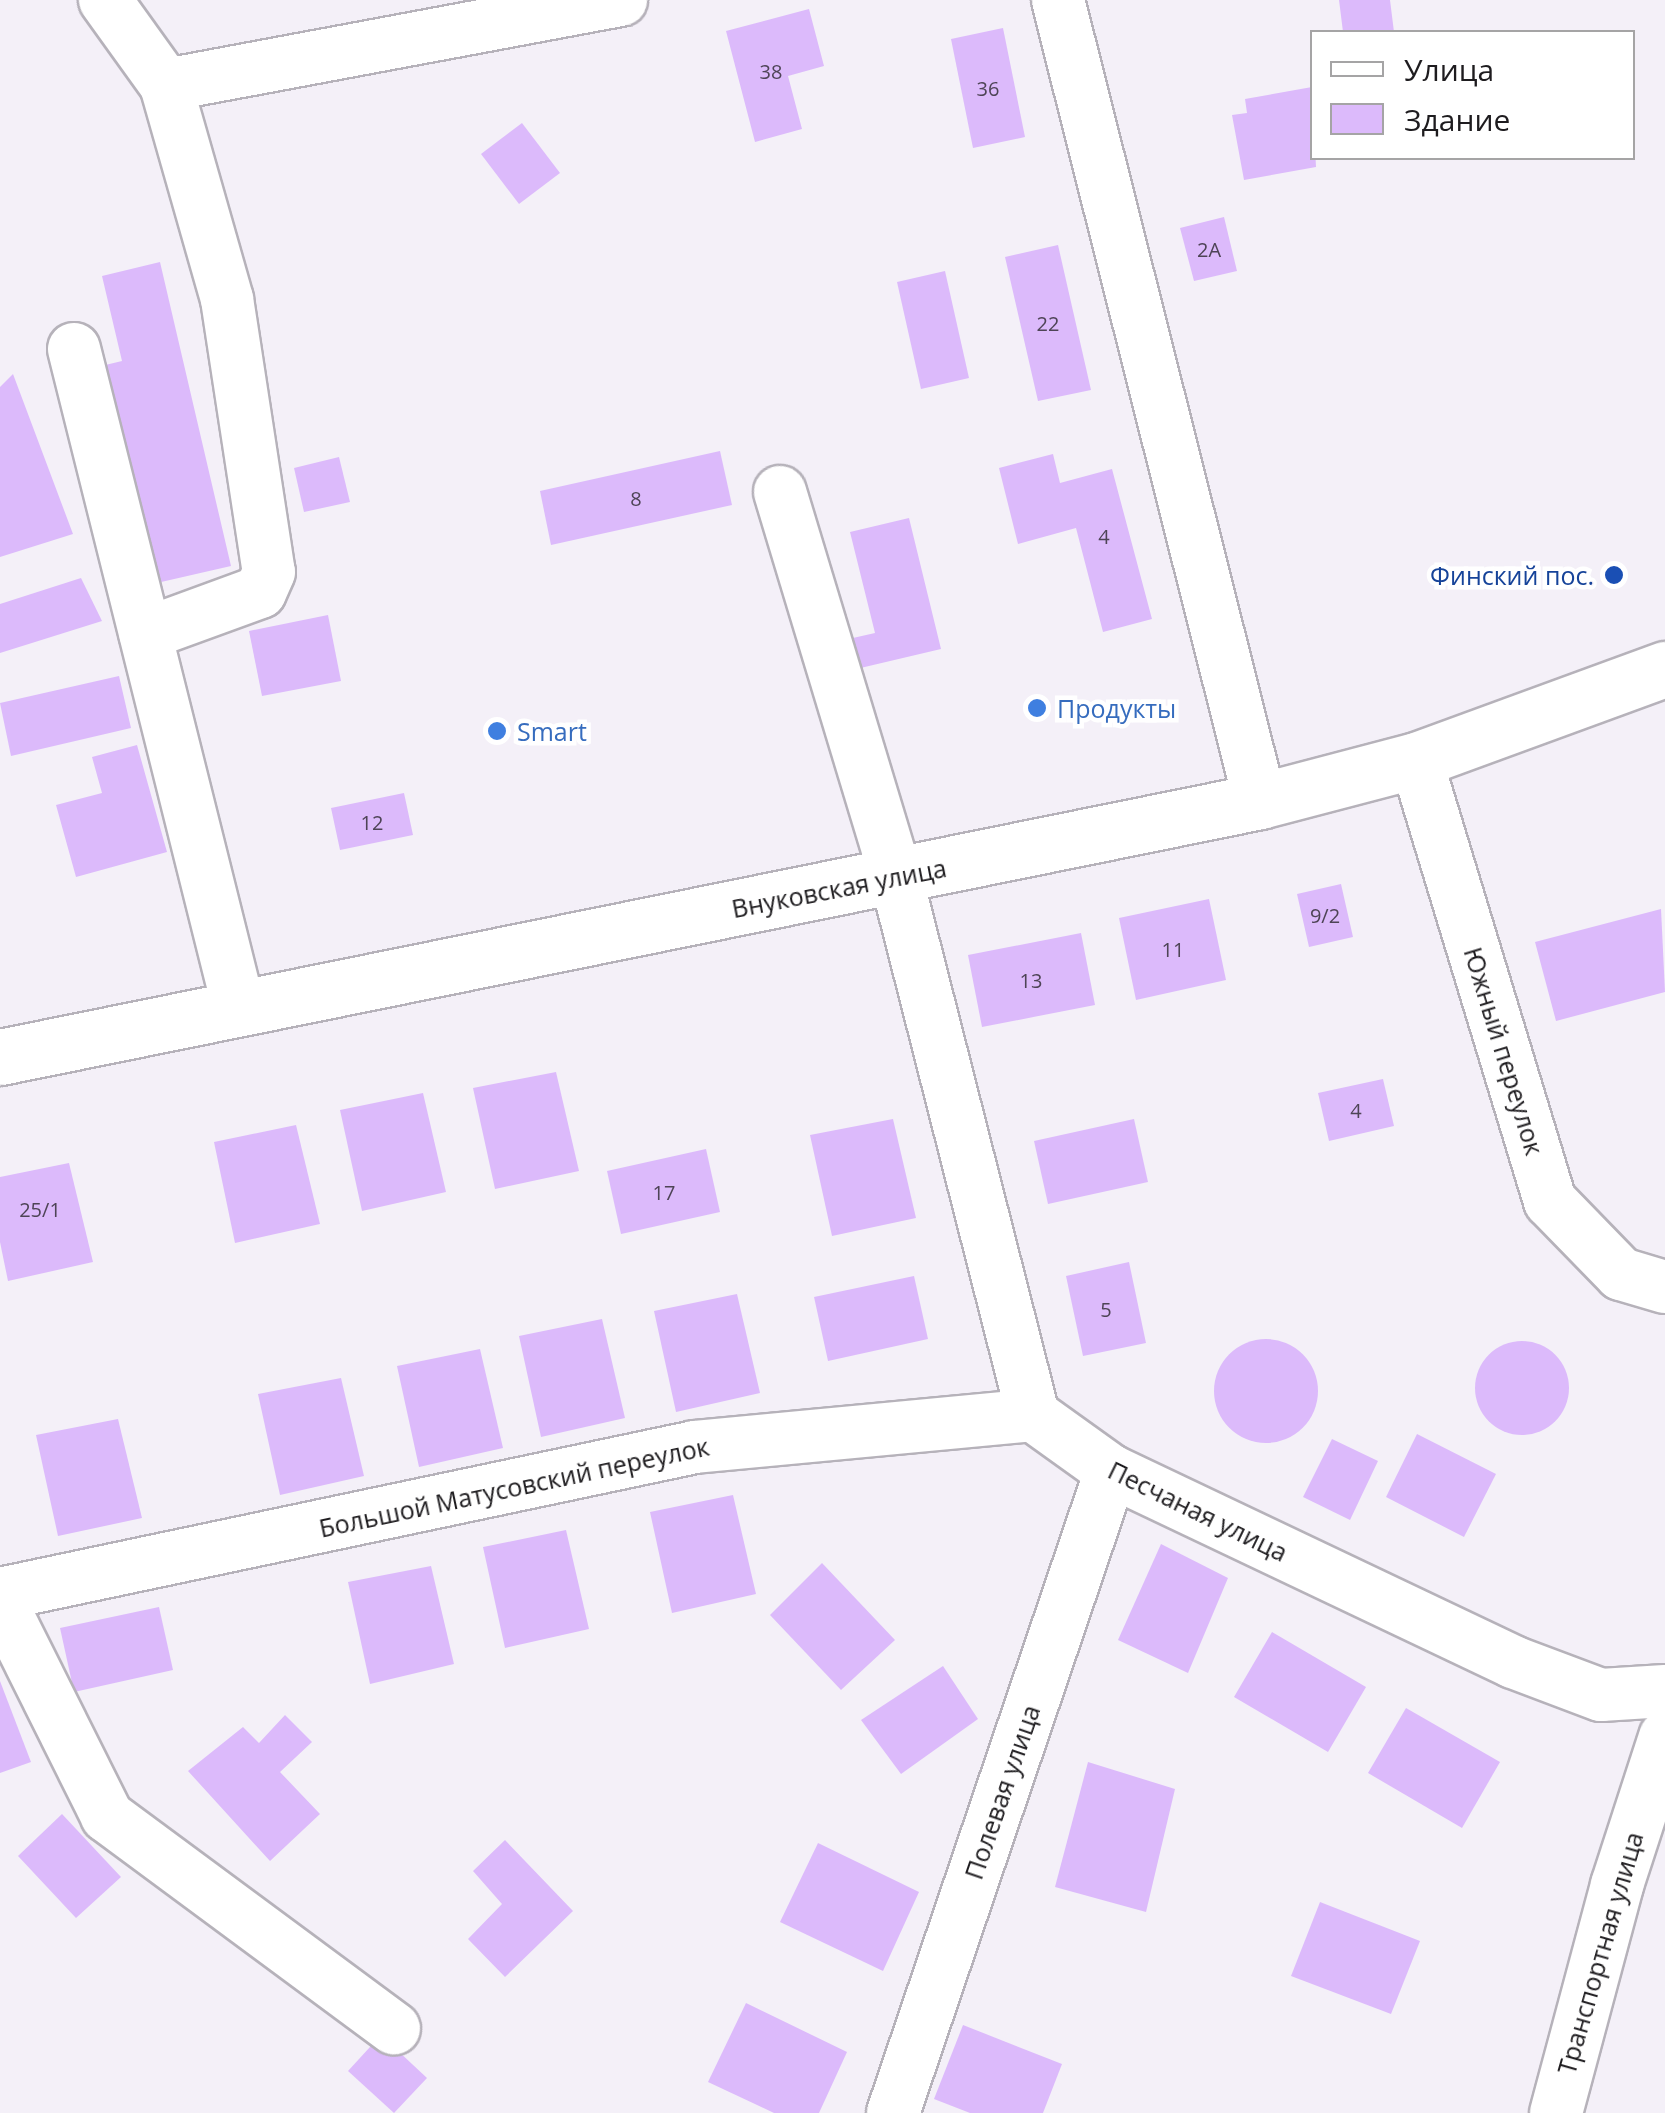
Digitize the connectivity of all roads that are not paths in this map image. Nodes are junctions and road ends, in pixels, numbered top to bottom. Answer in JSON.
{"nodes":[{"id":1,"x":105,"y":0,"type":"edge"},
{"id":2,"x":620,"y":0,"type":"edge"},
{"id":3,"x":1058,"y":0,"type":"edge"},
{"id":4,"x":166,"y":85,"type":"junction"},
{"id":5,"x":74,"y":348,"type":"dead end"},
{"id":6,"x":780,"y":492,"type":"dead end"},
{"id":7,"x":145,"y":634,"type":"junction"},
{"id":8,"x":1665,"y":669,"type":"edge"},
{"id":9,"x":1416,"y":760,"type":"junction"},
{"id":10,"x":1260,"y":802,"type":"junction"},
{"id":11,"x":896,"y":877,"type":"junction"},
{"id":12,"x":239,"y":1009,"type":"junction"},
{"id":13,"x":0,"y":1057,"type":"edge"},
{"id":14,"x":1665,"y":1287,"type":"edge"},
{"id":15,"x":1033,"y":1414,"type":"junction"},
{"id":16,"x":1111,"y":1471,"type":"junction"},
{"id":17,"x":0,"y":1594,"type":"edge"},
{"id":18,"x":0,"y":1602,"type":"edge"},
{"id":19,"x":1665,"y":1691,"type":"edge"},
{"id":20,"x":1665,"y":1737,"type":"edge"},
{"id":21,"x":394,"y":2028,"type":"dead end"},
{"id":22,"x":893,"y":2113,"type":"edge"},
{"id":23,"x":1556,"y":2113,"type":"edge"}],
"edges":[{"from":1,"to":4,"type":"street"},
{"from":2,"to":4,"type":"street"},
{"from":3,"to":10,"type":"street"},
{"from":4,"to":7,"type":"street"},
{"from":5,"to":7,"type":"street"},
{"from":6,"to":11,"type":"street"},
{"from":7,"to":12,"type":"street"},
{"from":8,"to":9,"type":"main road","name":"Внуковская улица"},
{"from":9,"to":10,"type":"main road","name":"Внуковская улица"},
{"from":9,"to":14,"type":"street","name":"Южный переулок"},
{"from":10,"to":11,"type":"main road","name":"Внуковская улица"},
{"from":11,"to":12,"type":"main road","name":"Внуковская улица"},
{"from":11,"to":15,"type":"street"},
{"from":12,"to":13,"type":"main road","name":"Внуковская улица"},
{"from":15,"to":16,"type":"street","name":"Песчаная улица"},
{"from":15,"to":17,"type":"street","name":"Большой Матусовский переулок"},
{"from":16,"to":19,"type":"street","name":"Песчаная улица"},
{"from":16,"to":22,"type":"street","name":"Полевая улица"},
{"from":18,"to":21,"type":"street"},
{"from":20,"to":23,"type":"street","name":"Транспортная улица"}]}
